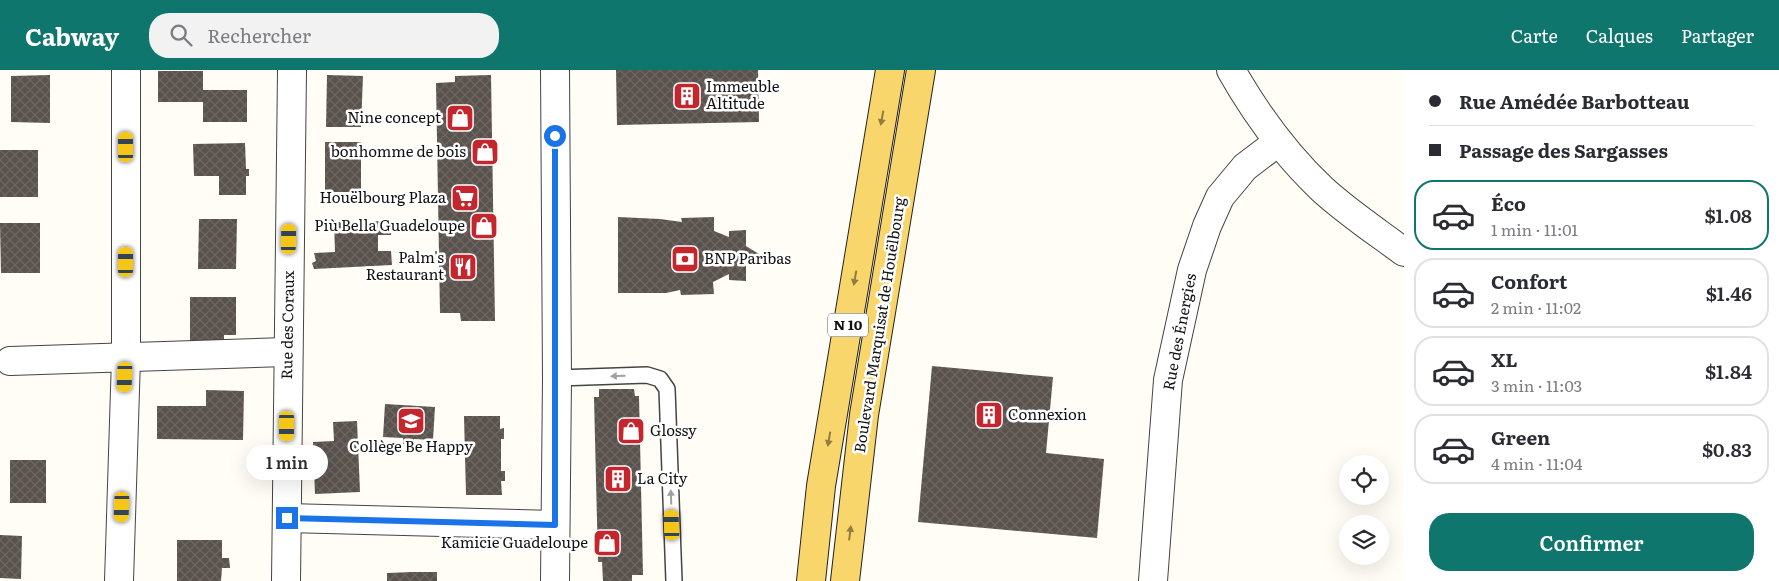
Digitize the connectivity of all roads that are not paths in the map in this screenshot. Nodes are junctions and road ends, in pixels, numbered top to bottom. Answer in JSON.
{"nodes":[{"id":1,"x":126,"y":70,"type":"edge"},
{"id":2,"x":292,"y":70,"type":"edge"},
{"id":3,"x":555,"y":70,"type":"edge"},
{"id":4,"x":890,"y":70,"type":"edge"},
{"id":5,"x":921,"y":70,"type":"edge"},
{"id":6,"x":1231,"y":70,"type":"edge"},
{"id":7,"x":1278,"y":142,"type":"junction"},
{"id":8,"x":1404,"y":252,"type":"edge"},
{"id":9,"x":287,"y":352,"type":"junction"},
{"id":10,"x":126,"y":358,"type":"junction"},
{"id":11,"x":10,"y":360,"type":"dead end"},
{"id":12,"x":557,"y":378,"type":"junction"},
{"id":13,"x":821,"y":486,"type":"junction"},
{"id":14,"x":287,"y":518,"type":"junction"},
{"id":15,"x":555,"y":525,"type":"junction"},
{"id":16,"x":119,"y":581,"type":"edge"},
{"id":17,"x":286,"y":581,"type":"edge"},
{"id":18,"x":555,"y":581,"type":"edge"},
{"id":19,"x":674,"y":581,"type":"edge"},
{"id":20,"x":799,"y":581,"type":"edge"},
{"id":21,"x":811,"y":581,"type":"edge"},
{"id":22,"x":845,"y":581,"type":"edge"},
{"id":23,"x":1154,"y":581,"type":"edge"}],
"edges":[{"from":1,"to":10,"type":"street"},
{"from":2,"to":9,"type":"street","name":"Rue des Coraux"},
{"from":3,"to":12,"type":"street"},
{"from":4,"to":13,"type":"main road","name":"Boulevard Marquisat de Houëlbourg","number":"N 10","one_way":true},
{"from":22,"to":5,"type":"main road","name":"Boulevard Marquisat de Houëlbourg","number":"N 10","one_way":true},
{"from":6,"to":7,"type":"street"},
{"from":7,"to":8,"type":"street"},
{"from":7,"to":23,"type":"street","name":"Rue des Énergies"},
{"from":9,"to":10,"type":"street"},
{"from":9,"to":14,"type":"street","name":"Rue des Coraux"},
{"from":10,"to":11,"type":"street"},
{"from":10,"to":16,"type":"street"},
{"from":12,"to":15,"type":"street"},
{"from":19,"to":12,"type":"lane","one_way":true},
{"from":13,"to":20,"type":"main road"},
{"from":13,"to":21,"type":"main road","name":"Boulevard Marquisat de Houëlbourg","number":"N 10"},
{"from":14,"to":15,"type":"street"},
{"from":14,"to":17,"type":"street","name":"Rue des Coraux"},
{"from":15,"to":18,"type":"street"}]}
